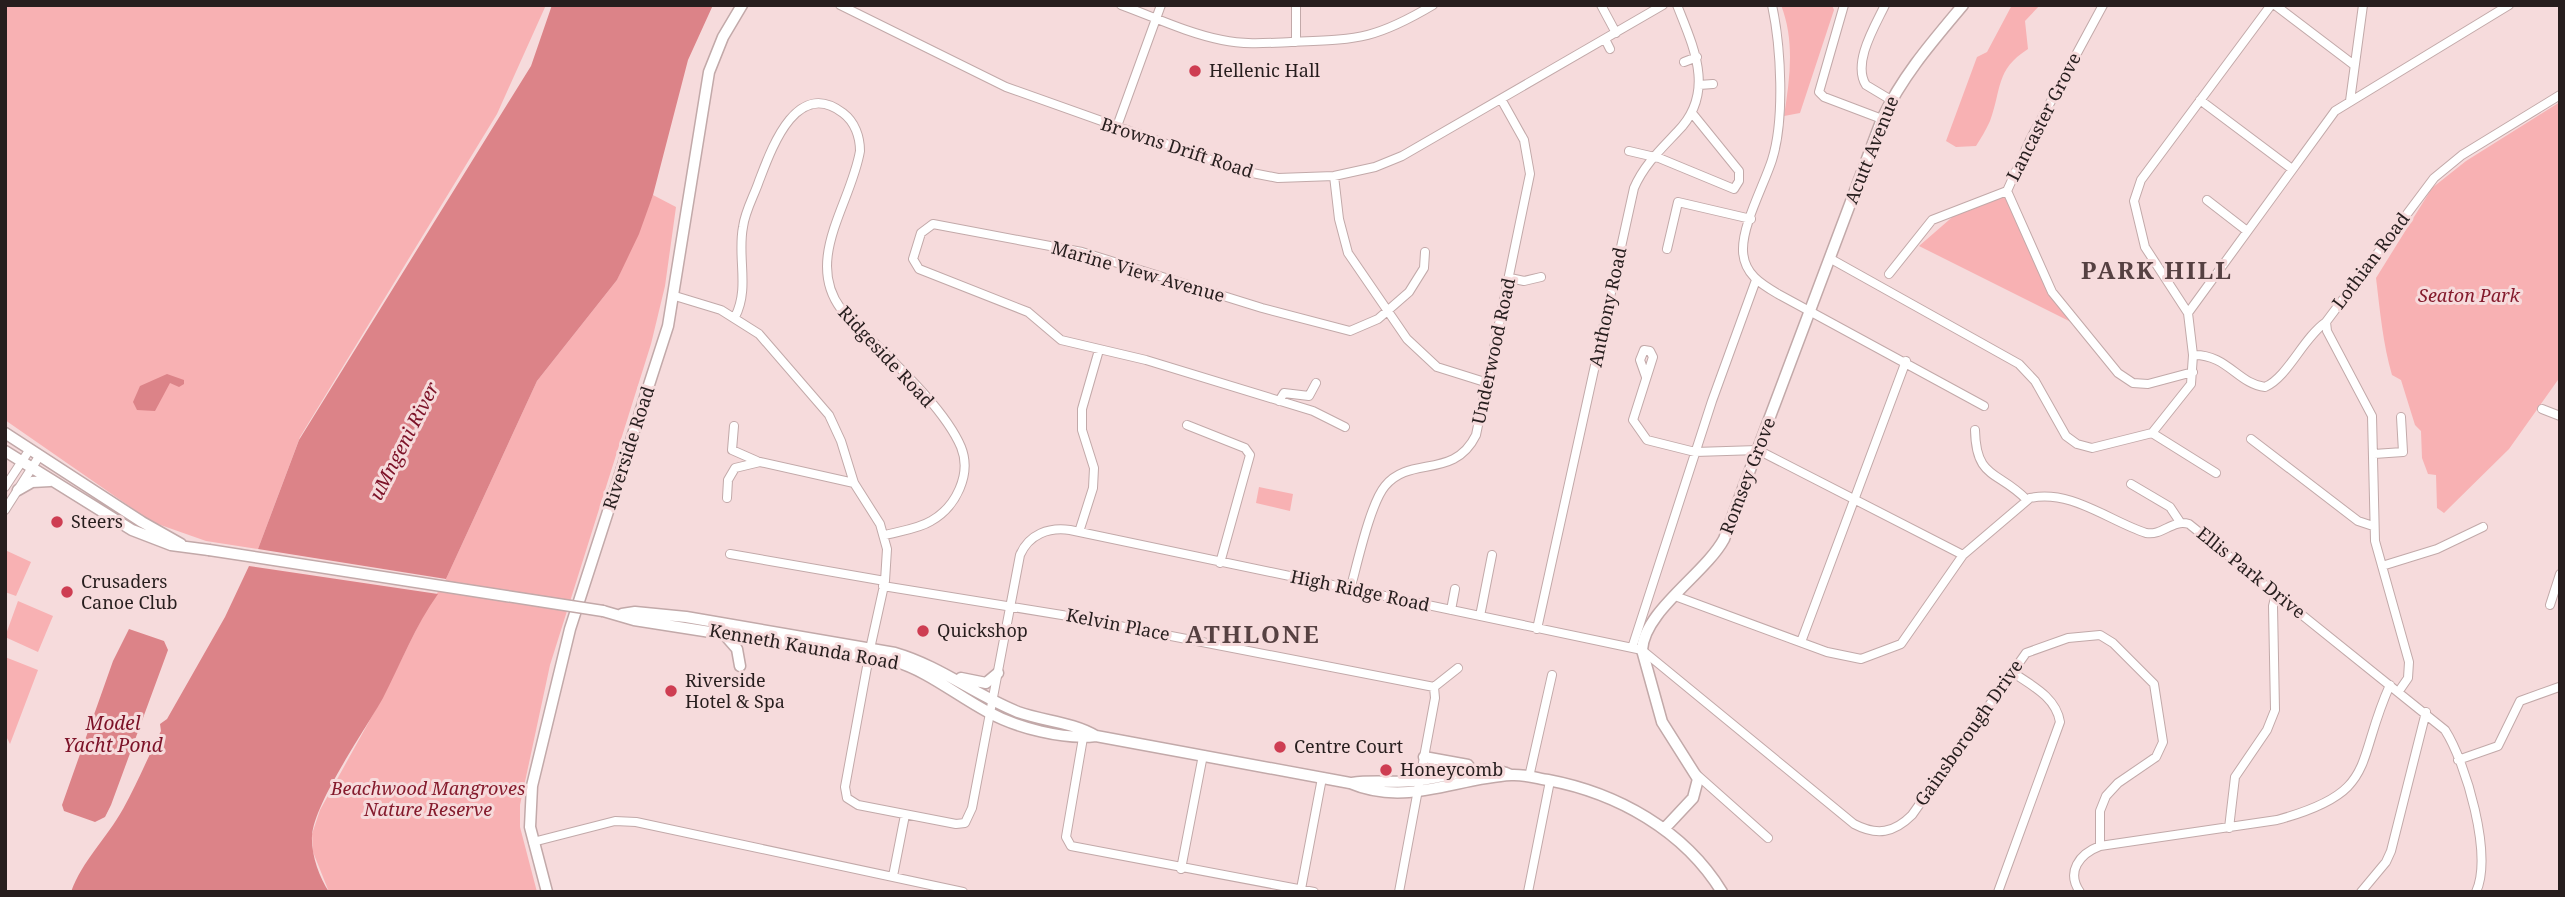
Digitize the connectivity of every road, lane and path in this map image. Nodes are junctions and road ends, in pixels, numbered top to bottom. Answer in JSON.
{"nodes":[{"id":1,"x":742,"y":5,"type":"edge"},
{"id":2,"x":840,"y":5,"type":"edge"},
{"id":3,"x":1121,"y":5,"type":"edge"},
{"id":4,"x":1161,"y":5,"type":"edge"},
{"id":5,"x":1296,"y":5,"type":"edge"},
{"id":6,"x":1433,"y":5,"type":"edge"},
{"id":7,"x":1601,"y":5,"type":"edge"},
{"id":8,"x":1663,"y":5,"type":"edge"},
{"id":9,"x":1677,"y":5,"type":"edge"},
{"id":10,"x":1772,"y":5,"type":"edge"},
{"id":11,"x":1843,"y":5,"type":"edge"},
{"id":12,"x":1885,"y":5,"type":"edge"},
{"id":13,"x":1963,"y":5,"type":"edge"},
{"id":14,"x":2103,"y":5,"type":"edge"},
{"id":15,"x":2273,"y":5,"type":"edge"},
{"id":16,"x":2362,"y":5,"type":"edge"},
{"id":17,"x":2509,"y":5,"type":"edge"},
{"id":18,"x":854,"y":8,"type":"edge"},
{"id":19,"x":1156,"y":18,"type":"junction"},
{"id":20,"x":1616,"y":33,"type":"junction"},
{"id":21,"x":1139,"y":36,"type":"dead end"},
{"id":22,"x":1605,"y":39,"type":"junction"},
{"id":23,"x":1148,"y":40,"type":"junction"},
{"id":24,"x":1296,"y":41,"type":"junction"},
{"id":25,"x":1586,"y":49,"type":"junction"},
{"id":26,"x":1610,"y":49,"type":"dead end"},
{"id":27,"x":1591,"y":57,"type":"dead end"},
{"id":28,"x":1697,"y":57,"type":"junction"},
{"id":29,"x":1684,"y":62,"type":"dead end"},
{"id":30,"x":2354,"y":65,"type":"junction"},
{"id":31,"x":1713,"y":84,"type":"dead end"},
{"id":32,"x":1699,"y":85,"type":"junction"},
{"id":33,"x":2560,"y":95,"type":"edge"},
{"id":34,"x":1501,"y":99,"type":"junction"},
{"id":35,"x":1891,"y":100,"type":"junction"},
{"id":36,"x":2200,"y":100,"type":"junction"},
{"id":37,"x":2350,"y":101,"type":"junction"},
{"id":38,"x":1692,"y":113,"type":"junction"},
{"id":39,"x":1882,"y":119,"type":"junction"},
{"id":40,"x":1516,"y":125,"type":"junction"},
{"id":41,"x":1116,"y":129,"type":"junction"},
{"id":42,"x":1507,"y":130,"type":"dead end"},
{"id":43,"x":1629,"y":151,"type":"dead end"},
{"id":44,"x":1654,"y":156,"type":"junction"},
{"id":45,"x":2292,"y":169,"type":"junction"},
{"id":46,"x":1334,"y":176,"type":"junction"},
{"id":47,"x":2007,"y":191,"type":"junction"},
{"id":48,"x":2207,"y":200,"type":"dead end"},
{"id":49,"x":1751,"y":219,"type":"junction"},
{"id":50,"x":2247,"y":231,"type":"junction"},
{"id":51,"x":1667,"y":249,"type":"dead end"},
{"id":52,"x":1425,"y":251,"type":"dead end"},
{"id":53,"x":1831,"y":259,"type":"junction"},
{"id":54,"x":1889,"y":274,"type":"dead end"},
{"id":55,"x":1541,"y":277,"type":"dead end"},
{"id":56,"x":1510,"y":278,"type":"junction"},
{"id":57,"x":1756,"y":280,"type":"junction"},
{"id":58,"x":675,"y":296,"type":"junction"},
{"id":59,"x":1387,"y":311,"type":"junction"},
{"id":60,"x":1811,"y":311,"type":"junction"},
{"id":61,"x":2188,"y":313,"type":"junction"},
{"id":62,"x":735,"y":317,"type":"junction"},
{"id":63,"x":2326,"y":322,"type":"junction"},
{"id":64,"x":1099,"y":350,"type":"junction"},
{"id":65,"x":2193,"y":355,"type":"junction"},
{"id":66,"x":1906,"y":361,"type":"junction"},
{"id":67,"x":2193,"y":372,"type":"junction"},
{"id":68,"x":1646,"y":377,"type":"dead end"},
{"id":69,"x":1317,"y":383,"type":"dead end"},
{"id":70,"x":1488,"y":383,"type":"junction"},
{"id":71,"x":1279,"y":401,"type":"junction"},
{"id":72,"x":1984,"y":406,"type":"dead end"},
{"id":73,"x":2542,"y":409,"type":"dead end"},
{"id":74,"x":2401,"y":416,"type":"dead end"},
{"id":75,"x":2560,"y":416,"type":"edge"},
{"id":76,"x":1187,"y":425,"type":"dead end"},
{"id":77,"x":734,"y":426,"type":"dead end"},
{"id":78,"x":1345,"y":427,"type":"dead end"},
{"id":79,"x":1975,"y":430,"type":"dead end"},
{"id":80,"x":5,"y":433,"type":"edge"},
{"id":81,"x":2152,"y":433,"type":"junction"},
{"id":82,"x":2251,"y":439,"type":"dead end"},
{"id":83,"x":1758,"y":450,"type":"junction"},
{"id":84,"x":5,"y":451,"type":"edge"},
{"id":85,"x":35,"y":452,"type":"junction"},
{"id":86,"x":1695,"y":452,"type":"junction"},
{"id":87,"x":2374,"y":453,"type":"junction"},
{"id":88,"x":760,"y":461,"type":"junction"},
{"id":89,"x":27,"y":465,"type":"junction"},
{"id":90,"x":1563,"y":466,"type":"dead end"},
{"id":91,"x":1573,"y":468,"type":"junction"},
{"id":92,"x":2216,"y":473,"type":"dead end"},
{"id":93,"x":53,"y":481,"type":"junction"},
{"id":94,"x":854,"y":483,"type":"junction"},
{"id":95,"x":2131,"y":484,"type":"dead end"},
{"id":96,"x":5,"y":487,"type":"edge"},
{"id":97,"x":18,"y":490,"type":"junction"},
{"id":98,"x":727,"y":498,"type":"dead end"},
{"id":99,"x":1854,"y":500,"type":"junction"},
{"id":100,"x":2027,"y":500,"type":"junction"},
{"id":101,"x":5,"y":510,"type":"edge"},
{"id":102,"x":2180,"y":522,"type":"junction"},
{"id":103,"x":2373,"y":526,"type":"junction"},
{"id":104,"x":2483,"y":527,"type":"dead end"},
{"id":105,"x":1079,"y":532,"type":"junction"},
{"id":106,"x":885,"y":535,"type":"junction"},
{"id":107,"x":184,"y":545,"type":"junction"},
{"id":108,"x":730,"y":554,"type":"dead end"},
{"id":109,"x":1492,"y":555,"type":"dead end"},
{"id":110,"x":1962,"y":555,"type":"junction"},
{"id":111,"x":1220,"y":563,"type":"junction"},
{"id":112,"x":2382,"y":566,"type":"junction"},
{"id":113,"x":2560,"y":574,"type":"edge"},
{"id":114,"x":884,"y":583,"type":"junction"},
{"id":115,"x":1455,"y":589,"type":"dead end"},
{"id":116,"x":1350,"y":590,"type":"junction"},
{"id":117,"x":2276,"y":594,"type":"junction"},
{"id":118,"x":1675,"y":596,"type":"junction"},
{"id":119,"x":2550,"y":605,"type":"dead end"},
{"id":120,"x":1010,"y":606,"type":"junction"},
{"id":121,"x":1644,"y":609,"type":"junction"},
{"id":122,"x":1451,"y":610,"type":"junction"},
{"id":123,"x":622,"y":614,"type":"junction"},
{"id":124,"x":1480,"y":617,"type":"junction"},
{"id":125,"x":1657,"y":619,"type":"junction"},
{"id":126,"x":1537,"y":629,"type":"junction"},
{"id":127,"x":723,"y":634,"type":"junction"},
{"id":128,"x":1801,"y":642,"type":"junction"},
{"id":129,"x":1637,"y":649,"type":"junction"},
{"id":130,"x":870,"y":653,"type":"junction"},
{"id":131,"x":740,"y":666,"type":"dead end"},
{"id":132,"x":1458,"y":668,"type":"dead end"},
{"id":133,"x":2012,"y":672,"type":"junction"},
{"id":134,"x":998,"y":673,"type":"junction"},
{"id":135,"x":951,"y":675,"type":"junction"},
{"id":136,"x":1552,"y":675,"type":"dead end"},
{"id":137,"x":2390,"y":685,"type":"junction"},
{"id":138,"x":1434,"y":687,"type":"junction"},
{"id":139,"x":2559,"y":687,"type":"edge"},
{"id":140,"x":2399,"y":691,"type":"junction"},
{"id":141,"x":992,"y":701,"type":"junction"},
{"id":142,"x":2426,"y":712,"type":"junction"},
{"id":143,"x":990,"y":713,"type":"junction"},
{"id":144,"x":1036,"y":724,"type":"junction"},
{"id":145,"x":1084,"y":734,"type":"junction"},
{"id":146,"x":1203,"y":755,"type":"junction"},
{"id":147,"x":1423,"y":757,"type":"junction"},
{"id":148,"x":2458,"y":760,"type":"junction"},
{"id":149,"x":1696,"y":775,"type":"junction"},
{"id":150,"x":1475,"y":776,"type":"junction"},
{"id":151,"x":1529,"y":777,"type":"junction"},
{"id":152,"x":1322,"y":778,"type":"junction"},
{"id":153,"x":1419,"y":781,"type":"junction"},
{"id":154,"x":1550,"y":781,"type":"junction"},
{"id":155,"x":1350,"y":783,"type":"junction"},
{"id":156,"x":1417,"y":793,"type":"junction"},
{"id":157,"x":905,"y":815,"type":"junction"},
{"id":158,"x":2229,"y":828,"type":"junction"},
{"id":159,"x":1664,"y":829,"type":"junction"},
{"id":160,"x":1768,"y":838,"type":"dead end"},
{"id":161,"x":533,"y":842,"type":"junction"},
{"id":162,"x":2100,"y":846,"type":"junction"},
{"id":163,"x":1181,"y":869,"type":"junction"},
{"id":164,"x":893,"y":876,"type":"junction"},
{"id":165,"x":1301,"y":889,"type":"junction"},
{"id":166,"x":547,"y":892,"type":"edge"},
{"id":167,"x":963,"y":892,"type":"edge"},
{"id":168,"x":1314,"y":892,"type":"edge"},
{"id":169,"x":1399,"y":892,"type":"edge"},
{"id":170,"x":1528,"y":892,"type":"edge"},
{"id":171,"x":1722,"y":892,"type":"edge"},
{"id":172,"x":1998,"y":892,"type":"edge"},
{"id":173,"x":2080,"y":892,"type":"edge"},
{"id":174,"x":2361,"y":892,"type":"edge"},
{"id":175,"x":2476,"y":892,"type":"edge"}],
"edges":[{"from":1,"to":58,"type":"main road","name":"Riverside Road"},
{"from":2,"to":18,"type":"street","name":"Browns Drift Road"},
{"from":3,"to":19,"type":"street"},
{"from":4,"to":19,"type":"street"},
{"from":5,"to":24,"type":"street"},
{"from":6,"to":24,"type":"street"},
{"from":7,"to":20,"type":"street"},
{"from":8,"to":20,"type":"street","name":"Browns Drift Road"},
{"from":9,"to":28,"type":"street","name":"Anthony Road"},
{"from":10,"to":49,"type":"street"},
{"from":11,"to":39,"type":"street"},
{"from":12,"to":35,"type":"street"},
{"from":13,"to":35,"type":"main road","name":"Acutt Avenue"},
{"from":14,"to":47,"type":"street","name":"Lancaster Grove"},
{"from":15,"to":30,"type":"street"},
{"from":15,"to":36,"type":"street"},
{"from":16,"to":30,"type":"street"},
{"from":17,"to":37,"type":"street"},
{"from":18,"to":41,"type":"street","name":"Browns Drift Road"},
{"from":19,"to":23,"type":"street"},
{"from":19,"to":24,"type":"street"},
{"from":20,"to":22,"type":"street","name":"Browns Drift Road"},
{"from":21,"to":23,"type":"street"},
{"from":22,"to":25,"type":"street","name":"Browns Drift Road"},
{"from":22,"to":26,"type":"street"},
{"from":23,"to":41,"type":"street"},
{"from":25,"to":27,"type":"street"},
{"from":25,"to":34,"type":"street","name":"Browns Drift Road"},
{"from":28,"to":29,"type":"street"},
{"from":28,"to":32,"type":"street","name":"Anthony Road"},
{"from":30,"to":37,"type":"street"},
{"from":31,"to":32,"type":"street"},
{"from":32,"to":38,"type":"street","name":"Anthony Road"},
{"from":33,"to":63,"type":"street","name":"Lothian Road"},
{"from":34,"to":40,"type":"street","name":"Underwood Road"},
{"from":34,"to":46,"type":"street","name":"Browns Drift Road"},
{"from":35,"to":39,"type":"main road","name":"Acutt Avenue"},
{"from":36,"to":45,"type":"street"},
{"from":36,"to":61,"type":"street"},
{"from":37,"to":45,"type":"street"},
{"from":38,"to":44,"type":"street","name":"Anthony Road"},
{"from":38,"to":44,"type":"street"},
{"from":39,"to":53,"type":"main road","name":"Acutt Avenue"},
{"from":40,"to":42,"type":"street"},
{"from":40,"to":56,"type":"street","name":"Underwood Road"},
{"from":41,"to":46,"type":"street","name":"Browns Drift Road"},
{"from":43,"to":44,"type":"street"},
{"from":44,"to":91,"type":"street","name":"Anthony Road"},
{"from":45,"to":50,"type":"street"},
{"from":46,"to":59,"type":"street"},
{"from":47,"to":54,"type":"street"},
{"from":47,"to":67,"type":"street","name":"Lancaster Grove"},
{"from":48,"to":50,"type":"street"},
{"from":49,"to":51,"type":"street"},
{"from":49,"to":57,"type":"street"},
{"from":50,"to":61,"type":"street"},
{"from":52,"to":59,"type":"street","name":"Marine View Avenue"},
{"from":53,"to":60,"type":"main road","name":"Acutt Avenue"},
{"from":53,"to":81,"type":"street"},
{"from":55,"to":56,"type":"street"},
{"from":56,"to":70,"type":"street","name":"Underwood Road"},
{"from":57,"to":60,"type":"street"},
{"from":57,"to":86,"type":"street"},
{"from":58,"to":62,"type":"street"},
{"from":58,"to":161,"type":"main road","name":"Riverside Road"},
{"from":59,"to":64,"type":"street","name":"Marine View Avenue"},
{"from":59,"to":70,"type":"street"},
{"from":60,"to":66,"type":"street"},
{"from":60,"to":83,"type":"main road","name":"Romsey Grove"},
{"from":61,"to":65,"type":"street"},
{"from":62,"to":94,"type":"street"},
{"from":62,"to":106,"type":"street","name":"Ridgeside Road"},
{"from":63,"to":65,"type":"street"},
{"from":63,"to":87,"type":"street","name":"Lothian Road"},
{"from":64,"to":71,"type":"street","name":"Marine View Avenue"},
{"from":64,"to":105,"type":"street"},
{"from":65,"to":67,"type":"street"},
{"from":66,"to":72,"type":"street"},
{"from":66,"to":99,"type":"street"},
{"from":67,"to":81,"type":"street"},
{"from":68,"to":86,"type":"street"},
{"from":69,"to":71,"type":"street"},
{"from":70,"to":116,"type":"street","name":"Underwood Road"},
{"from":71,"to":78,"type":"street","name":"Marine View Avenue"},
{"from":73,"to":75,"type":"street"},
{"from":74,"to":87,"type":"street"},
{"from":76,"to":111,"type":"street"},
{"from":77,"to":88,"type":"street"},
{"from":79,"to":100,"type":"street"},
{"from":80,"to":85,"type":"main road","name":"Kenneth Kaunda Road"},
{"from":81,"to":92,"type":"street"},
{"from":82,"to":103,"type":"street"},
{"from":83,"to":86,"type":"street"},
{"from":83,"to":99,"type":"street"},
{"from":83,"to":118,"type":"main road","name":"Romsey Grove"},
{"from":84,"to":89,"type":"main road","name":"Kenneth Kaunda Road"},
{"from":85,"to":89,"type":"street"},
{"from":85,"to":107,"type":"main road","name":"Kenneth Kaunda Road"},
{"from":86,"to":121,"type":"street"},
{"from":87,"to":103,"type":"street","name":"Lothian Road"},
{"from":88,"to":94,"type":"street"},
{"from":88,"to":98,"type":"street"},
{"from":89,"to":93,"type":"main road","name":"Kenneth Kaunda Road"},
{"from":89,"to":96,"type":"street"},
{"from":89,"to":97,"type":"street"},
{"from":90,"to":91,"type":"street"},
{"from":91,"to":126,"type":"street","name":"Anthony Road"},
{"from":93,"to":97,"type":"main road"},
{"from":93,"to":107,"type":"main road","name":"Kenneth Kaunda Road"},
{"from":94,"to":106,"type":"street"},
{"from":95,"to":102,"type":"street"},
{"from":97,"to":101,"type":"street"},
{"from":99,"to":110,"type":"street"},
{"from":99,"to":128,"type":"street"},
{"from":100,"to":102,"type":"street","name":"Ellis Park Drive"},
{"from":100,"to":110,"type":"street"},
{"from":102,"to":117,"type":"street","name":"Ellis Park Drive"},
{"from":103,"to":112,"type":"street","name":"Lothian Road"},
{"from":104,"to":112,"type":"street"},
{"from":105,"to":111,"type":"street","name":"High Ridge Road"},
{"from":105,"to":120,"type":"street","name":"High Ridge Road"},
{"from":106,"to":114,"type":"street"},
{"from":107,"to":123,"type":"main road","name":"Kenneth Kaunda Road","bridge":true},
{"from":108,"to":114,"type":"street","name":"Kelvin Place"},
{"from":109,"to":124,"type":"street"},
{"from":110,"to":128,"type":"street"},
{"from":111,"to":116,"type":"street","name":"High Ridge Road"},
{"from":112,"to":140,"type":"street","name":"Lothian Road"},
{"from":113,"to":119,"type":"street"},
{"from":114,"to":120,"type":"street","name":"Kelvin Place"},
{"from":114,"to":130,"type":"street"},
{"from":115,"to":122,"type":"street"},
{"from":116,"to":122,"type":"street","name":"High Ridge Road"},
{"from":117,"to":137,"type":"street","name":"Ellis Park Drive"},
{"from":117,"to":158,"type":"street"},
{"from":118,"to":125,"type":"main road","name":"Romsey Grove"},
{"from":118,"to":128,"type":"street"},
{"from":120,"to":134,"type":"street","name":"High Ridge Road"},
{"from":120,"to":138,"type":"street","name":"Kelvin Place"},
{"from":121,"to":125,"type":"street"},
{"from":121,"to":129,"type":"street"},
{"from":122,"to":124,"type":"street","name":"High Ridge Road"},
{"from":123,"to":127,"type":"main road","name":"Kenneth Kaunda Road"},
{"from":123,"to":130,"type":"main road","name":"Kenneth Kaunda Road"},
{"from":124,"to":126,"type":"street","name":"High Ridge Road"},
{"from":125,"to":129,"type":"main road","name":"Romsey Grove"},
{"from":126,"to":129,"type":"street","name":"High Ridge Road"},
{"from":127,"to":130,"type":"main road","name":"Kenneth Kaunda Road"},
{"from":127,"to":131,"type":"main road"},
{"from":129,"to":133,"type":"street","name":"Gainsborough Drive"},
{"from":129,"to":149,"type":"main road"},
{"from":130,"to":135,"type":"main road","name":"Kenneth Kaunda Road"},
{"from":130,"to":143,"type":"main road","name":"Kenneth Kaunda Road"},
{"from":130,"to":157,"type":"street"},
{"from":132,"to":138,"type":"street"},
{"from":133,"to":162,"type":"street","name":"Gainsborough Drive"},
{"from":133,"to":172,"type":"street"},
{"from":134,"to":135,"type":"main road"},
{"from":134,"to":141,"type":"street","name":"High Ridge Road"},
{"from":135,"to":141,"type":"main road","name":"Kenneth Kaunda Road"},
{"from":136,"to":151,"type":"street"},
{"from":137,"to":140,"type":"street","name":"Ellis Park Drive"},
{"from":137,"to":158,"type":"street"},
{"from":138,"to":147,"type":"street"},
{"from":139,"to":148,"type":"street"},
{"from":140,"to":142,"type":"street","name":"Ellis Park Drive"},
{"from":141,"to":143,"type":"street","name":"High Ridge Road"},
{"from":141,"to":144,"type":"main road","name":"Kenneth Kaunda Road"},
{"from":142,"to":148,"type":"street","name":"Ellis Park Drive"},
{"from":142,"to":174,"type":"street"},
{"from":143,"to":144,"type":"main road","name":"Kenneth Kaunda Road"},
{"from":143,"to":157,"type":"street","name":"High Ridge Road"},
{"from":144,"to":145,"type":"main road","name":"Kenneth Kaunda Road"},
{"from":145,"to":146,"type":"main road","name":"Kenneth Kaunda Road"},
{"from":145,"to":163,"type":"street"},
{"from":146,"to":152,"type":"main road","name":"Kenneth Kaunda Road"},
{"from":146,"to":163,"type":"street"},
{"from":147,"to":150,"type":"main road"},
{"from":147,"to":153,"type":"street"},
{"from":148,"to":175,"type":"street","name":"Ellis Park Drive"},
{"from":149,"to":159,"type":"main road"},
{"from":149,"to":160,"type":"street"},
{"from":150,"to":151,"type":"main road","name":"Kenneth Kaunda Road"},
{"from":150,"to":153,"type":"main road","name":"Kenneth Kaunda Road"},
{"from":150,"to":156,"type":"main road","name":"Kenneth Kaunda Road"},
{"from":151,"to":154,"type":"main road","name":"Kenneth Kaunda Road"},
{"from":152,"to":155,"type":"main road","name":"Kenneth Kaunda Road"},
{"from":152,"to":165,"type":"street"},
{"from":153,"to":155,"type":"main road","name":"Kenneth Kaunda Road"},
{"from":153,"to":156,"type":"street"},
{"from":154,"to":159,"type":"main road","name":"Kenneth Kaunda Road"},
{"from":154,"to":170,"type":"street"},
{"from":155,"to":156,"type":"main road","name":"Kenneth Kaunda Road"},
{"from":156,"to":169,"type":"street"},
{"from":157,"to":164,"type":"street"},
{"from":158,"to":162,"type":"street"},
{"from":159,"to":171,"type":"main road","name":"Kenneth Kaunda Road"},
{"from":161,"to":164,"type":"street"},
{"from":161,"to":166,"type":"main road","name":"Riverside Road"},
{"from":162,"to":173,"type":"street"},
{"from":163,"to":165,"type":"street"},
{"from":164,"to":167,"type":"street"},
{"from":165,"to":168,"type":"street"}]}
